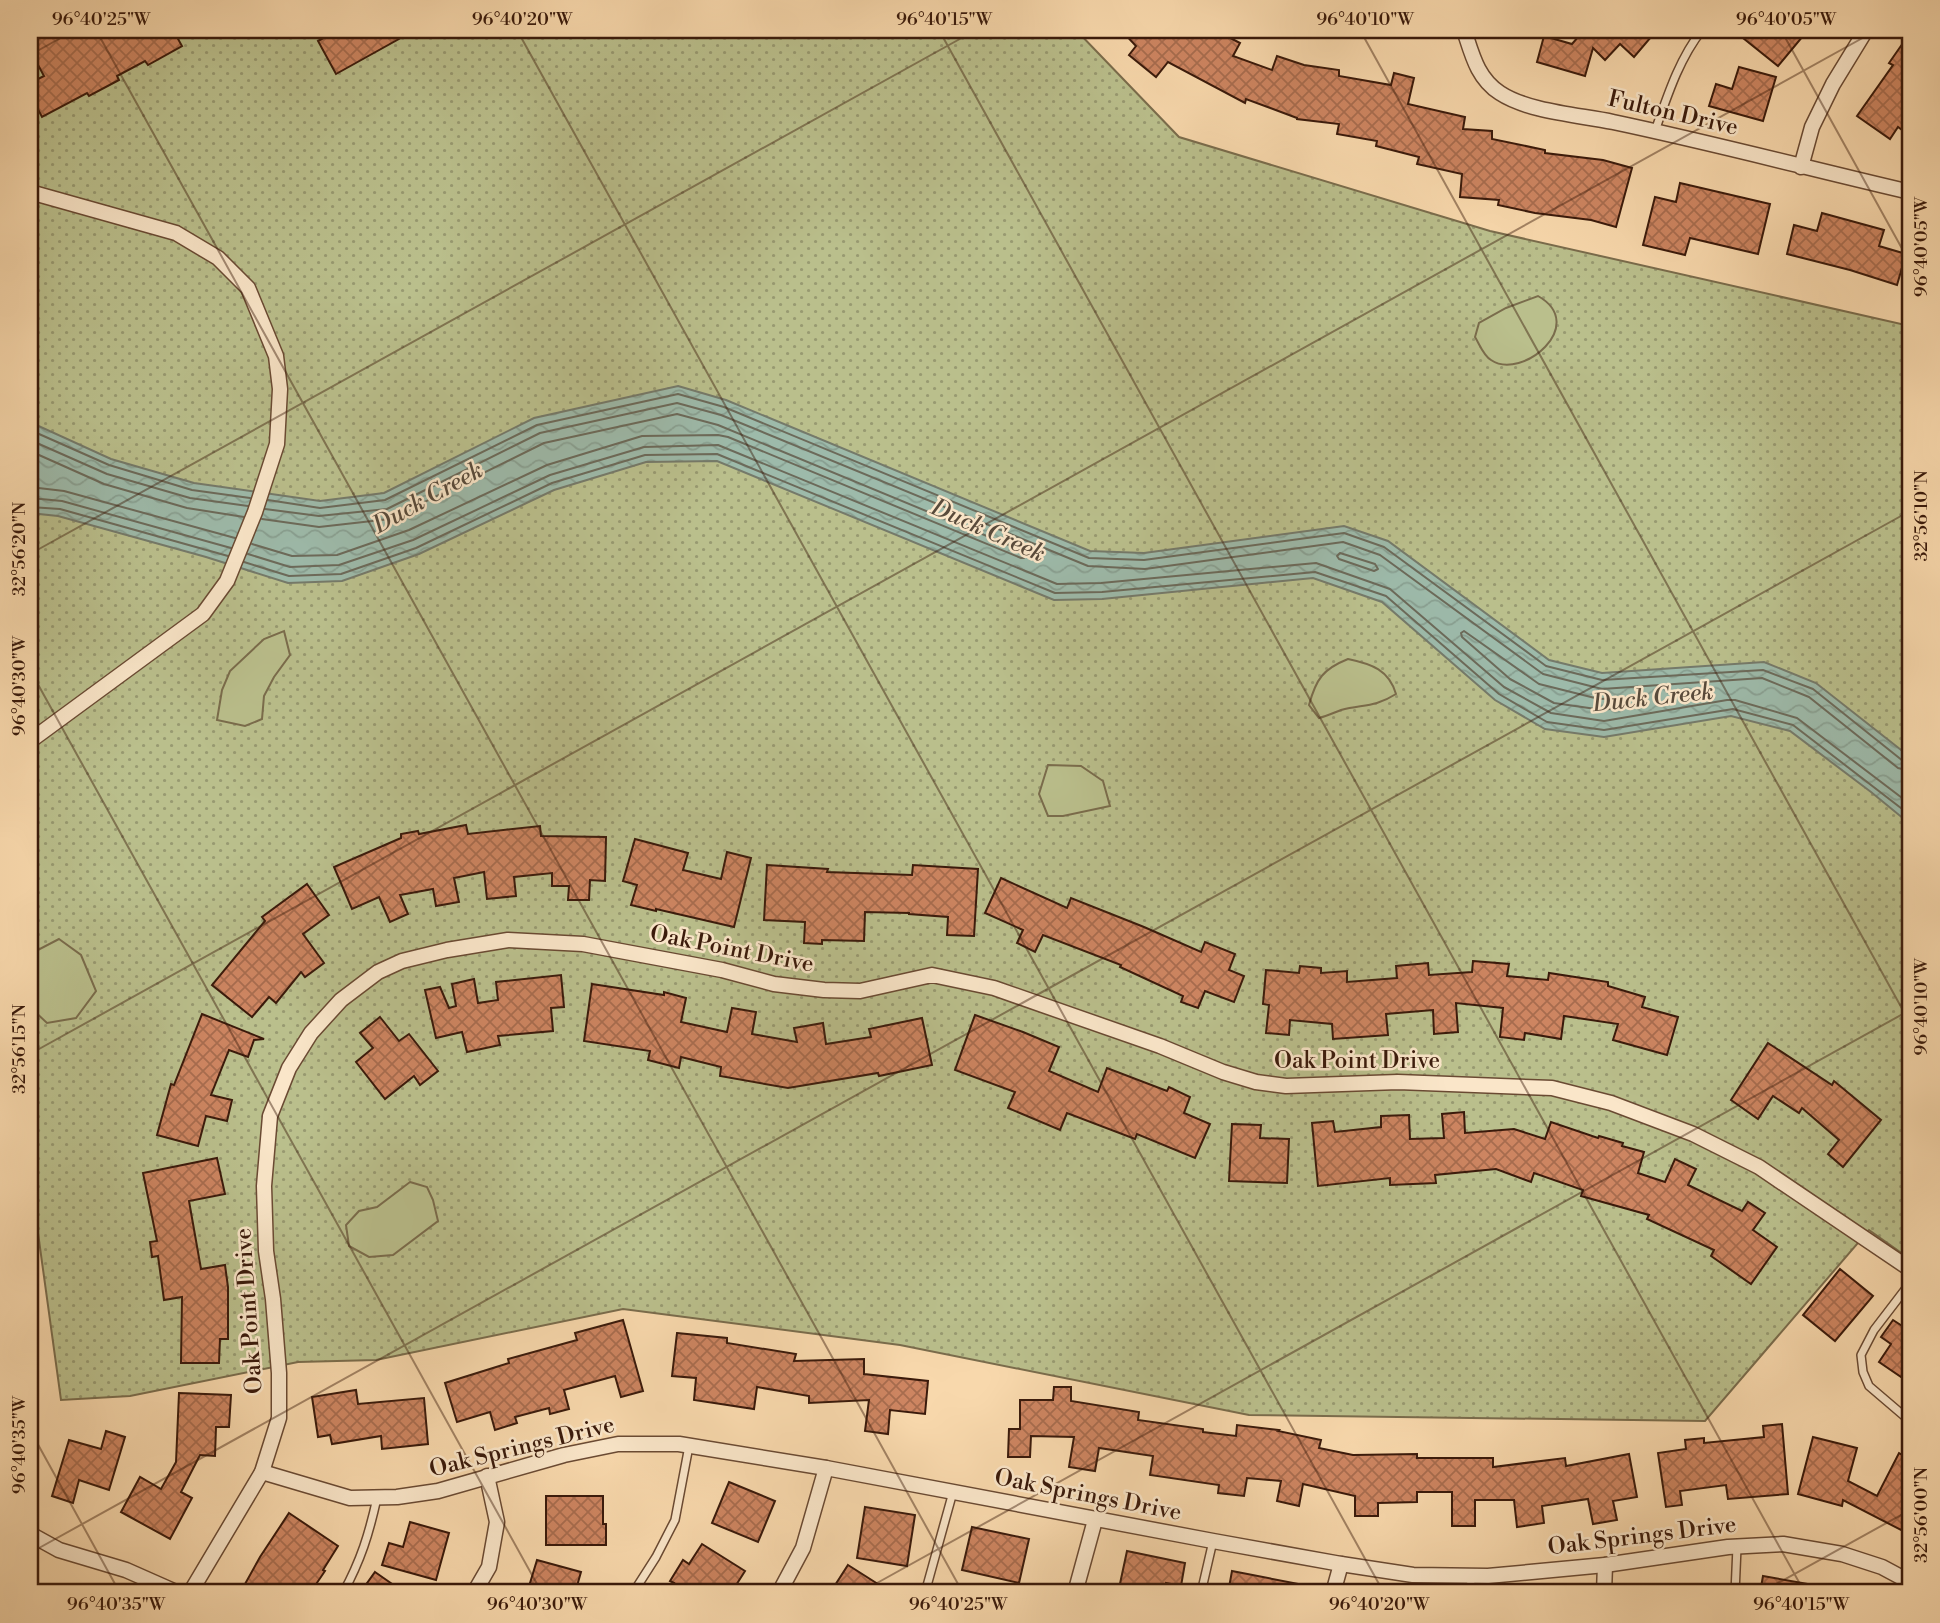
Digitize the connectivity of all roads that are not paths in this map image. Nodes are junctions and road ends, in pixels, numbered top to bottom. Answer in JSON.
{"nodes":[{"id":1,"x":1405,"y":30,"type":"edge"},
{"id":2,"x":1429,"y":30,"type":"edge"},
{"id":3,"x":1464,"y":30,"type":"edge"},
{"id":4,"x":1702,"y":30,"type":"edge"},
{"id":5,"x":1866,"y":30,"type":"edge"},
{"id":6,"x":1654,"y":132,"type":"junction"},
{"id":7,"x":1801,"y":167,"type":"junction"},
{"id":8,"x":30,"y":192,"type":"edge"},
{"id":9,"x":1910,"y":192,"type":"edge"},
{"id":10,"x":30,"y":741,"type":"edge"},
{"id":11,"x":1910,"y":1269,"type":"edge"},
{"id":12,"x":1910,"y":1283,"type":"edge"},
{"id":13,"x":1910,"y":1421,"type":"edge"},
{"id":14,"x":689,"y":1445,"type":"junction"},
{"id":15,"x":826,"y":1468,"type":"junction"},
{"id":16,"x":262,"y":1472,"type":"junction"},
{"id":17,"x":487,"y":1476,"type":"junction"},
{"id":18,"x":953,"y":1492,"type":"junction"},
{"id":19,"x":377,"y":1498,"type":"junction"},
{"id":20,"x":1095,"y":1520,"type":"junction"},
{"id":21,"x":30,"y":1534,"type":"edge"},
{"id":22,"x":1213,"y":1541,"type":"junction"},
{"id":23,"x":1737,"y":1547,"type":"junction"},
{"id":24,"x":1341,"y":1564,"type":"junction"},
{"id":25,"x":1605,"y":1565,"type":"junction"},
{"id":26,"x":1472,"y":1575,"type":"junction"},
{"id":27,"x":1910,"y":1582,"type":"edge"},
{"id":28,"x":178,"y":1593,"type":"edge"},
{"id":29,"x":190,"y":1593,"type":"edge"},
{"id":30,"x":343,"y":1593,"type":"edge"},
{"id":31,"x":474,"y":1593,"type":"edge"},
{"id":32,"x":634,"y":1593,"type":"edge"},
{"id":33,"x":779,"y":1593,"type":"edge"},
{"id":34,"x":925,"y":1593,"type":"edge"},
{"id":35,"x":1075,"y":1593,"type":"edge"},
{"id":36,"x":1201,"y":1593,"type":"edge"},
{"id":37,"x":1333,"y":1593,"type":"edge"},
{"id":38,"x":1469,"y":1593,"type":"edge"},
{"id":39,"x":1604,"y":1593,"type":"edge"},
{"id":40,"x":1735,"y":1593,"type":"edge"}],
"edges":[{"from":1,"to":2,"type":"street"},
{"from":3,"to":6,"type":"street","name":"Fulton Drive"},
{"from":4,"to":6,"type":"lane"},
{"from":5,"to":7,"type":"street"},
{"from":6,"to":7,"type":"street","name":"Fulton Drive"},
{"from":7,"to":9,"type":"street","name":"Fulton Drive"},
{"from":8,"to":10,"type":"street"},
{"from":11,"to":16,"type":"street","name":"Oak Point Drive"},
{"from":12,"to":13,"type":"lane"},
{"from":14,"to":15,"type":"street","name":"Oak Springs Drive"},
{"from":14,"to":17,"type":"street","name":"Oak Springs Drive"},
{"from":14,"to":32,"type":"lane"},
{"from":15,"to":18,"type":"street","name":"Oak Springs Drive"},
{"from":15,"to":33,"type":"street"},
{"from":16,"to":19,"type":"street","name":"Oak Springs Drive"},
{"from":16,"to":29,"type":"street","name":"Oak Point Drive"},
{"from":17,"to":19,"type":"street","name":"Oak Springs Drive"},
{"from":17,"to":31,"type":"street"},
{"from":18,"to":20,"type":"street","name":"Oak Springs Drive"},
{"from":18,"to":34,"type":"lane"},
{"from":19,"to":30,"type":"lane"},
{"from":20,"to":22,"type":"street","name":"Oak Springs Drive"},
{"from":20,"to":35,"type":"street"},
{"from":21,"to":28,"type":"street"},
{"from":22,"to":24,"type":"street","name":"Oak Springs Drive"},
{"from":22,"to":36,"type":"lane"},
{"from":23,"to":25,"type":"street","name":"Oak Springs Drive"},
{"from":23,"to":27,"type":"street","name":"Oak Springs Drive"},
{"from":23,"to":40,"type":"lane"},
{"from":24,"to":26,"type":"street","name":"Oak Springs Drive"},
{"from":24,"to":37,"type":"street"},
{"from":25,"to":26,"type":"street","name":"Oak Springs Drive"},
{"from":25,"to":39,"type":"street"},
{"from":26,"to":38,"type":"lane"}]}
